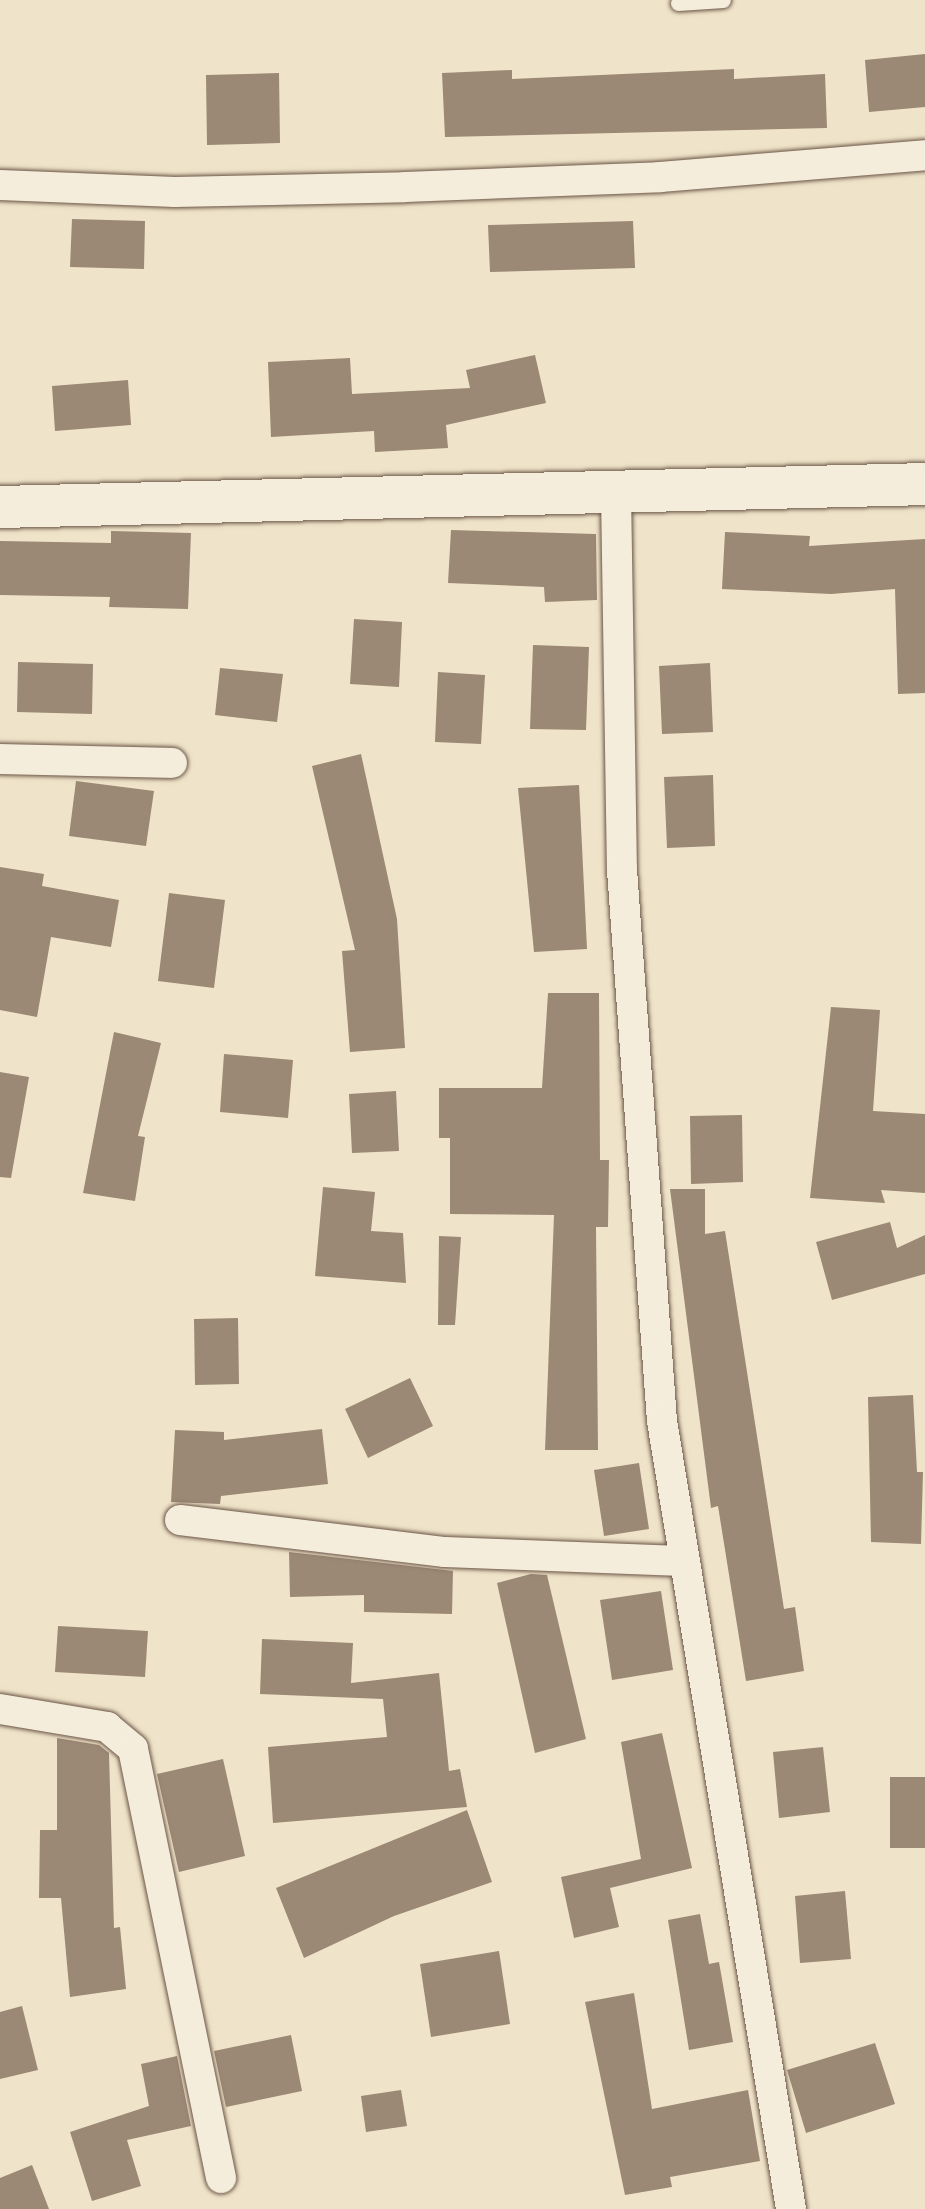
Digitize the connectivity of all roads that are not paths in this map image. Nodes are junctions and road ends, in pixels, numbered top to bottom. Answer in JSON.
{"nodes":[{"id":1,"x":723,"y":0,"type":"edge"},
{"id":2,"x":678,"y":4,"type":"dead end"},
{"id":3,"x":925,"y":155,"type":"edge"},
{"id":4,"x":0,"y":185,"type":"edge"},
{"id":5,"x":925,"y":484,"type":"edge"},
{"id":6,"x":616,"y":492,"type":"junction"},
{"id":7,"x":0,"y":507,"type":"edge"},
{"id":8,"x":0,"y":759,"type":"edge"},
{"id":9,"x":172,"y":762,"type":"dead end"},
{"id":10,"x":180,"y":1520,"type":"dead end"},
{"id":11,"x":682,"y":1560,"type":"junction"},
{"id":12,"x":0,"y":1710,"type":"edge"},
{"id":13,"x":221,"y":2178,"type":"dead end"},
{"id":14,"x":791,"y":2209,"type":"edge"}],
"edges":[{"from":1,"to":2,"type":"lane"},
{"from":3,"to":4,"type":"street"},
{"from":5,"to":6,"type":"street"},
{"from":6,"to":7,"type":"street"},
{"from":6,"to":11,"type":"street"},
{"from":8,"to":9,"type":"street"},
{"from":10,"to":11,"type":"street"},
{"from":11,"to":14,"type":"street"},
{"from":12,"to":13,"type":"street"}]}
